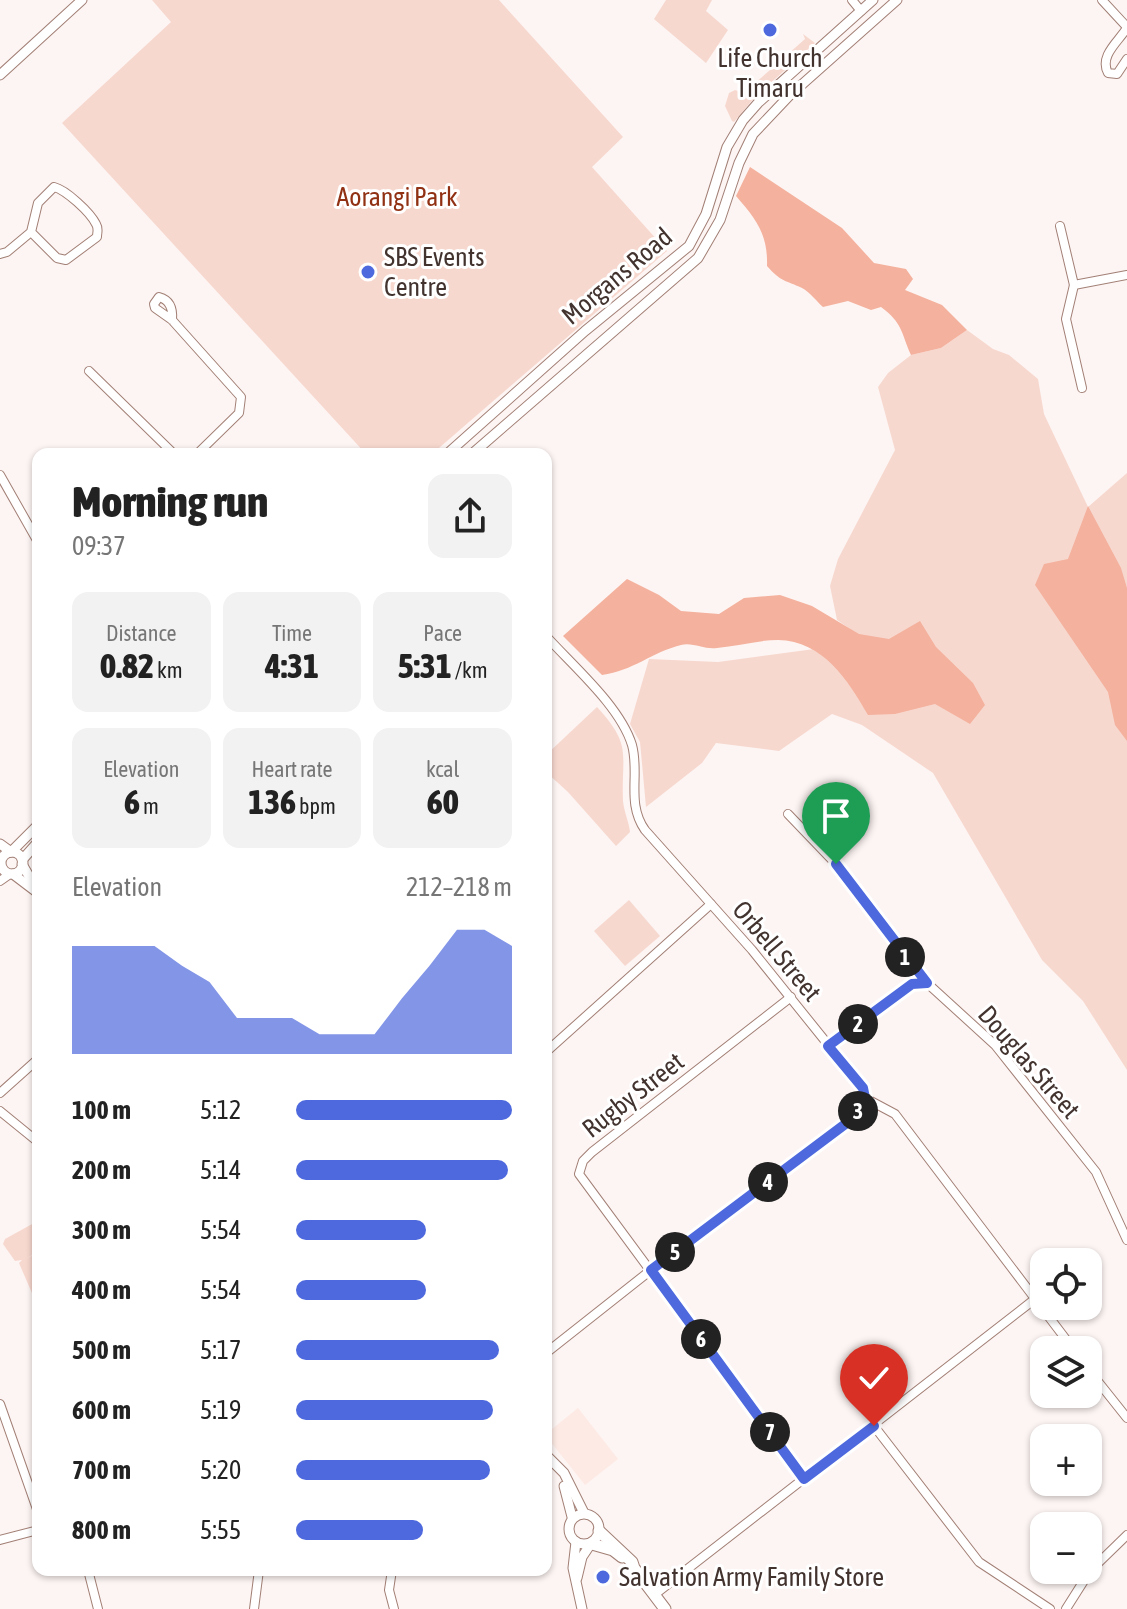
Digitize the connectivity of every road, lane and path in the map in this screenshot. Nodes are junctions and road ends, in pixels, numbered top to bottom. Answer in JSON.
{"nodes":[{"id":1,"x":82,"y":0,"type":"edge"},
{"id":2,"x":852,"y":0,"type":"edge"},
{"id":3,"x":873,"y":0,"type":"edge"},
{"id":4,"x":1102,"y":0,"type":"edge"},
{"id":5,"x":890,"y":2,"type":"edge"},
{"id":6,"x":861,"y":11,"type":"junction"},
{"id":7,"x":1127,"y":28,"type":"edge"},
{"id":8,"x":1127,"y":59,"type":"edge"},
{"id":9,"x":0,"y":75,"type":"edge"},
{"id":10,"x":1060,"y":226,"type":"dead end"},
{"id":11,"x":31,"y":232,"type":"junction"},
{"id":12,"x":0,"y":254,"type":"edge"},
{"id":13,"x":1127,"y":275,"type":"edge"},
{"id":14,"x":1074,"y":285,"type":"junction"},
{"id":15,"x":172,"y":320,"type":"dead end"},
{"id":16,"x":89,"y":371,"type":"dead end"},
{"id":17,"x":1082,"y":388,"type":"dead end"},
{"id":18,"x":509,"y":398,"type":"junction"},
{"id":19,"x":520,"y":411,"type":"junction"},
{"id":20,"x":168,"y":448,"type":"edge"},
{"id":21,"x":203,"y":448,"type":"edge"},
{"id":22,"x":454,"y":448,"type":"edge"},
{"id":23,"x":479,"y":448,"type":"edge"},
{"id":24,"x":0,"y":475,"type":"edge"},
{"id":25,"x":32,"y":531,"type":"edge"},
{"id":26,"x":552,"y":643,"type":"edge"},
{"id":27,"x":788,"y":814,"type":"dead end"},
{"id":28,"x":32,"y":831,"type":"edge"},
{"id":29,"x":0,"y":844,"type":"edge"},
{"id":30,"x":32,"y":850,"type":"edge"},
{"id":31,"x":11,"y":852,"type":"junction"},
{"id":32,"x":22,"y":862,"type":"junction"},
{"id":33,"x":1,"y":863,"type":"edge"},
{"id":34,"x":12,"y":874,"type":"junction"},
{"id":35,"x":0,"y":881,"type":"edge"},
{"id":36,"x":32,"y":881,"type":"edge"},
{"id":37,"x":32,"y":889,"type":"edge"},
{"id":38,"x":711,"y":904,"type":"junction"},
{"id":39,"x":927,"y":983,"type":"junction"},
{"id":40,"x":791,"y":997,"type":"junction"},
{"id":41,"x":828,"y":1046,"type":"junction"},
{"id":42,"x":552,"y":1047,"type":"edge"},
{"id":43,"x":32,"y":1064,"type":"edge"},
{"id":44,"x":0,"y":1093,"type":"edge"},
{"id":45,"x":865,"y":1098,"type":"junction"},
{"id":46,"x":0,"y":1111,"type":"edge"},
{"id":47,"x":32,"y":1137,"type":"edge"},
{"id":48,"x":1124,"y":1221,"type":"edge"},
{"id":49,"x":1127,"y":1240,"type":"edge"},
{"id":50,"x":651,"y":1270,"type":"junction"},
{"id":51,"x":1030,"y":1292,"type":"edge"},
{"id":52,"x":1030,"y":1303,"type":"edge"},
{"id":53,"x":1051,"y":1320,"type":"edge"},
{"id":54,"x":1063,"y":1336,"type":"edge"},
{"id":55,"x":552,"y":1348,"type":"edge"},
{"id":56,"x":1102,"y":1387,"type":"edge"},
{"id":57,"x":0,"y":1404,"type":"edge"},
{"id":58,"x":1127,"y":1418,"type":"edge"},
{"id":59,"x":874,"y":1426,"type":"junction"},
{"id":60,"x":552,"y":1462,"type":"edge"},
{"id":61,"x":557,"y":1468,"type":"junction"},
{"id":62,"x":804,"y":1479,"type":"junction"},
{"id":63,"x":32,"y":1495,"type":"edge"},
{"id":64,"x":584,"y":1513,"type":"junction"},
{"id":65,"x":572,"y":1517,"type":"junction"},
{"id":66,"x":599,"y":1531,"type":"junction"},
{"id":67,"x":32,"y":1532,"type":"edge"},
{"id":68,"x":1127,"y":1535,"type":"edge"},
{"id":69,"x":0,"y":1540,"type":"edge"},
{"id":70,"x":576,"y":1542,"type":"junction"},
{"id":71,"x":591,"y":1544,"type":"junction"},
{"id":72,"x":634,"y":1568,"type":"junction"},
{"id":73,"x":90,"y":1576,"type":"edge"},
{"id":74,"x":258,"y":1576,"type":"edge"},
{"id":75,"x":391,"y":1576,"type":"edge"},
{"id":76,"x":577,"y":1578,"type":"junction"},
{"id":77,"x":654,"y":1595,"type":"junction"},
{"id":78,"x":98,"y":1609,"type":"edge"},
{"id":79,"x":254,"y":1609,"type":"edge"},
{"id":80,"x":394,"y":1609,"type":"edge"},
{"id":81,"x":582,"y":1609,"type":"edge"},
{"id":82,"x":665,"y":1609,"type":"edge"},
{"id":83,"x":1050,"y":1609,"type":"edge"},
{"id":84,"x":1066,"y":1609,"type":"edge"}],
"edges":[{"from":1,"to":9,"type":"street"},
{"from":2,"to":6,"type":"street"},
{"from":3,"to":6,"type":"street","name":"Morgans Road"},
{"from":4,"to":7,"type":"street"},
{"from":5,"to":19,"type":"street","name":"Morgans Road"},
{"from":6,"to":18,"type":"street","name":"Morgans Road"},
{"from":7,"to":8,"type":"street"},
{"from":10,"to":14,"type":"street"},
{"from":11,"to":11,"type":"street"},
{"from":11,"to":12,"type":"street"},
{"from":13,"to":14,"type":"street"},
{"from":14,"to":17,"type":"street"},
{"from":15,"to":21,"type":"street"},
{"from":16,"to":20,"type":"street"},
{"from":18,"to":19,"type":"street"},
{"from":18,"to":22,"type":"street","name":"Morgans Road"},
{"from":19,"to":23,"type":"street","name":"Morgans Road"},
{"from":24,"to":25,"type":"street"},
{"from":26,"to":38,"type":"street","name":"Orbell Street"},
{"from":27,"to":39,"type":"street","name":"Douglas Street"},
{"from":28,"to":31,"type":"street"},
{"from":29,"to":31,"type":"street"},
{"from":30,"to":32,"type":"street"},
{"from":31,"to":32,"type":"street"},
{"from":31,"to":33,"type":"street"},
{"from":32,"to":34,"type":"street"},
{"from":32,"to":36,"type":"street"},
{"from":33,"to":34,"type":"street"},
{"from":34,"to":35,"type":"street"},
{"from":34,"to":37,"type":"street"},
{"from":38,"to":40,"type":"street","name":"Orbell Street"},
{"from":38,"to":42,"type":"street"},
{"from":39,"to":41,"type":"street"},
{"from":39,"to":48,"type":"street","name":"Douglas Street"},
{"from":40,"to":41,"type":"street","name":"Orbell Street"},
{"from":40,"to":50,"type":"street","name":"Rugby Street"},
{"from":41,"to":45,"type":"street","name":"Orbell Street"},
{"from":43,"to":44,"type":"street"},
{"from":45,"to":50,"type":"street"},
{"from":45,"to":51,"type":"street","name":"Orbell Street"},
{"from":46,"to":47,"type":"street"},
{"from":48,"to":49,"type":"street","name":"Douglas Street"},
{"from":50,"to":55,"type":"street"},
{"from":50,"to":62,"type":"street","name":"Rugby Street"},
{"from":52,"to":59,"type":"street"},
{"from":53,"to":54,"type":"street","name":"Orbell Street"},
{"from":56,"to":58,"type":"street"},
{"from":57,"to":63,"type":"street"},
{"from":59,"to":62,"type":"street"},
{"from":59,"to":83,"type":"street"},
{"from":60,"to":61,"type":"street"},
{"from":61,"to":64,"type":"street"},
{"from":61,"to":65,"type":"street"},
{"from":62,"to":77,"type":"street"},
{"from":64,"to":65,"type":"street"},
{"from":64,"to":66,"type":"street"},
{"from":65,"to":70,"type":"street"},
{"from":66,"to":71,"type":"street"},
{"from":66,"to":72,"type":"main road"},
{"from":67,"to":69,"type":"street"},
{"from":68,"to":84,"type":"street"},
{"from":70,"to":71,"type":"street"},
{"from":70,"to":76,"type":"street"},
{"from":71,"to":72,"type":"main road"},
{"from":71,"to":76,"type":"street"},
{"from":72,"to":77,"type":"main road"},
{"from":73,"to":78,"type":"street"},
{"from":74,"to":79,"type":"street"},
{"from":75,"to":80,"type":"street"},
{"from":76,"to":81,"type":"street"},
{"from":77,"to":82,"type":"main road"}]}
